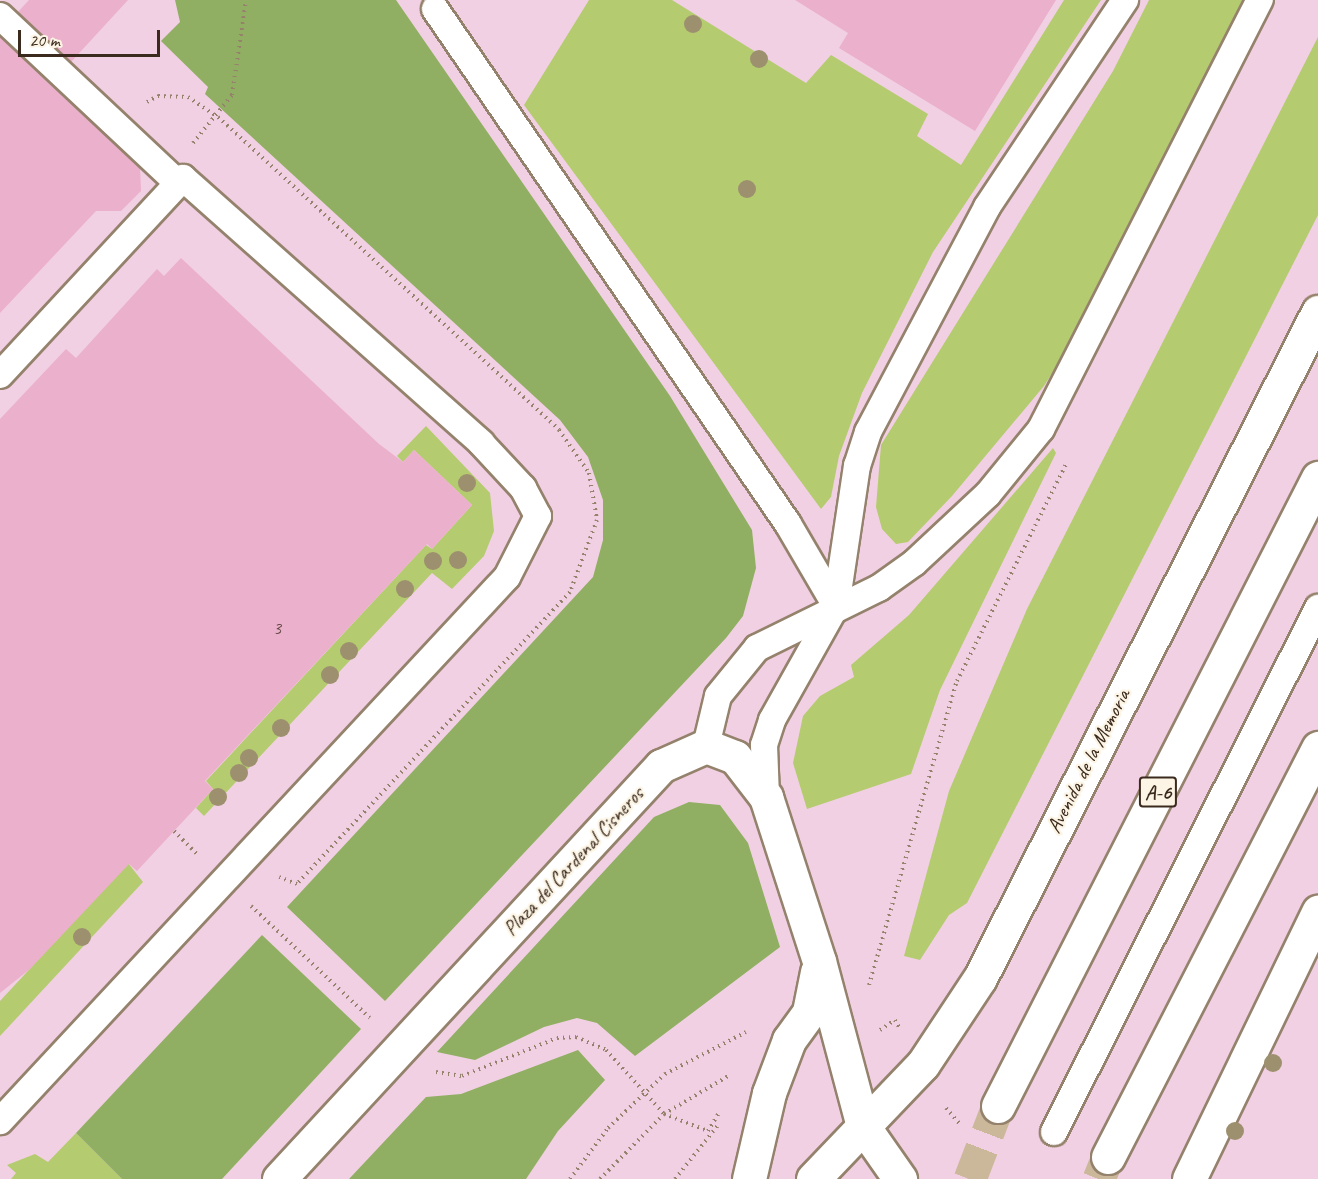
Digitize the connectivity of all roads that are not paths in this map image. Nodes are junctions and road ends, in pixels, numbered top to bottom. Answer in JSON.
{"nodes":[{"id":1,"x":1125,"y":0,"type":"edge"},
{"id":2,"x":1260,"y":0,"type":"edge"},
{"id":3,"x":435,"y":9,"type":"dead end"},
{"id":4,"x":0,"y":16,"type":"edge"},
{"id":5,"x":177,"y":183,"type":"junction"},
{"id":6,"x":1318,"y":312,"type":"edge"},
{"id":7,"x":0,"y":375,"type":"edge"},
{"id":8,"x":1318,"y":478,"type":"edge"},
{"id":9,"x":836,"y":606,"type":"junction"},
{"id":10,"x":1318,"y":608,"type":"edge"},
{"id":11,"x":706,"y":746,"type":"junction"},
{"id":12,"x":1318,"y":748,"type":"edge"},
{"id":13,"x":766,"y":797,"type":"junction"},
{"id":14,"x":1318,"y":912,"type":"edge"},
{"id":15,"x":819,"y":961,"type":"junction"},
{"id":16,"x":998,"y":1107,"type":"tunnel mouth"},
{"id":17,"x":0,"y":1121,"type":"edge"},
{"id":18,"x":863,"y":1126,"type":"junction"},
{"id":19,"x":1054,"y":1132,"type":"dead end"},
{"id":20,"x":1108,"y":1157,"type":"tunnel mouth"},
{"id":21,"x":279,"y":1179,"type":"edge"},
{"id":22,"x":749,"y":1179,"type":"edge"},
{"id":23,"x":813,"y":1179,"type":"edge"},
{"id":24,"x":900,"y":1179,"type":"edge"},
{"id":25,"x":1189,"y":1179,"type":"edge"}],
"edges":[{"from":1,"to":9,"type":"lane"},
{"from":2,"to":9,"type":"lane"},
{"from":3,"to":9,"type":"lane"},
{"from":4,"to":5,"type":"lane"},
{"from":5,"to":7,"type":"lane"},
{"from":5,"to":17,"type":"lane"},
{"from":6,"to":18,"type":"main road","name":"Avenida de la Memoria"},
{"from":8,"to":16,"type":"main road","number":"A-6"},
{"from":9,"to":11,"type":"lane"},
{"from":9,"to":13,"type":"lane"},
{"from":10,"to":19,"type":"lane"},
{"from":11,"to":13,"type":"main road"},
{"from":11,"to":21,"type":"main road","name":"Plaza del Cardenal Cisneros"},
{"from":12,"to":20,"type":"main road"},
{"from":13,"to":15,"type":"main road"},
{"from":14,"to":25,"type":"main road"},
{"from":15,"to":18,"type":"main road"},
{"from":15,"to":22,"type":"main road"},
{"from":18,"to":23,"type":"main road","name":"Avenida de la Memoria"},
{"from":18,"to":24,"type":"main road"}]}
